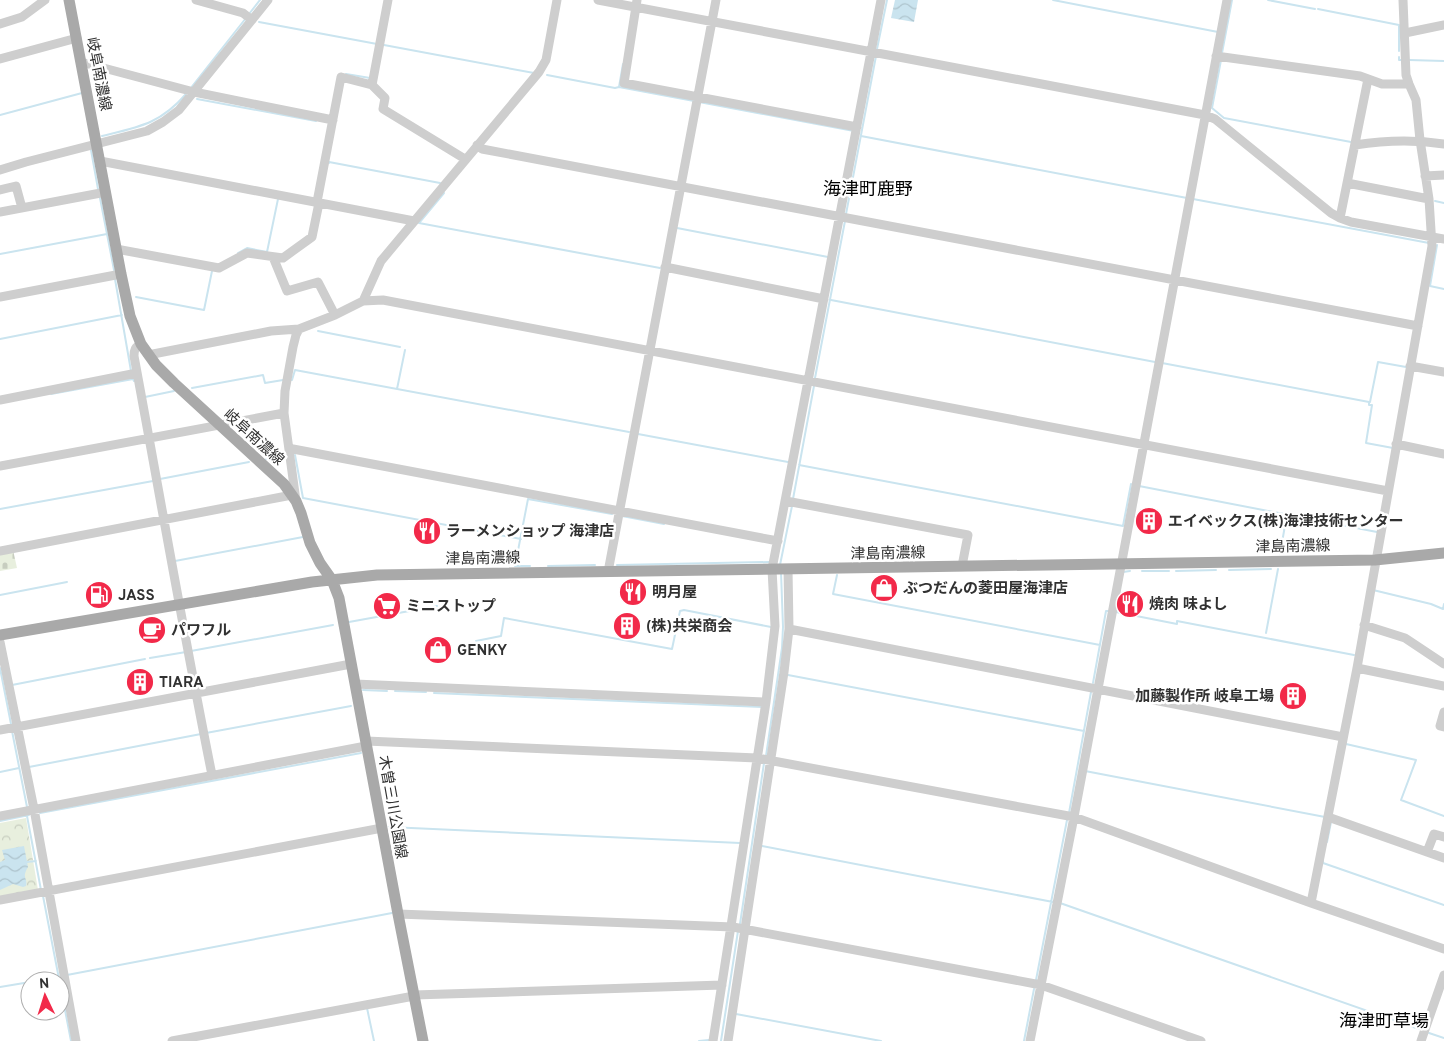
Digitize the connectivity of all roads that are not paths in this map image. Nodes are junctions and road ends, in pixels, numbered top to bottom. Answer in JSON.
{"nodes":[{"id":1,"x":46,"y":0,"type":"edge"},
{"id":2,"x":69,"y":0,"type":"edge"},
{"id":3,"x":196,"y":0,"type":"edge"},
{"id":4,"x":268,"y":0,"type":"edge"},
{"id":5,"x":388,"y":0,"type":"edge"},
{"id":6,"x":557,"y":0,"type":"edge"},
{"id":7,"x":598,"y":0,"type":"edge"},
{"id":8,"x":716,"y":0,"type":"edge"},
{"id":9,"x":881,"y":0,"type":"edge"},
{"id":10,"x":1227,"y":0,"type":"edge"},
{"id":11,"x":1403,"y":0,"type":"edge"},
{"id":12,"x":634,"y":5,"type":"edge"},
{"id":13,"x":252,"y":20,"type":"junction"},
{"id":14,"x":712,"y":22,"type":"junction"},
{"id":15,"x":0,"y":24,"type":"edge"},
{"id":16,"x":1444,"y":25,"type":"edge"},
{"id":17,"x":1404,"y":33,"type":"junction"},
{"id":18,"x":77,"y":38,"type":"junction"},
{"id":19,"x":874,"y":53,"type":"junction"},
{"id":20,"x":1216,"y":56,"type":"junction"},
{"id":21,"x":0,"y":58,"type":"edge"},
{"id":22,"x":81,"y":62,"type":"junction"},
{"id":23,"x":1368,"y":79,"type":"junction"},
{"id":24,"x":1409,"y":84,"type":"junction"},
{"id":25,"x":372,"y":85,"type":"junction"},
{"id":26,"x":194,"y":92,"type":"junction"},
{"id":27,"x":697,"y":100,"type":"junction"},
{"id":28,"x":1205,"y":115,"type":"junction"},
{"id":29,"x":333,"y":120,"type":"junction"},
{"id":30,"x":856,"y":130,"type":"junction"},
{"id":31,"x":1420,"y":140,"type":"junction"},
{"id":32,"x":97,"y":144,"type":"junction"},
{"id":33,"x":1444,"y":144,"type":"edge"},
{"id":34,"x":477,"y":145,"type":"junction"},
{"id":35,"x":1355,"y":145,"type":"junction"},
{"id":36,"x":465,"y":159,"type":"junction"},
{"id":37,"x":100,"y":161,"type":"junction"},
{"id":38,"x":0,"y":170,"type":"edge"},
{"id":39,"x":1444,"y":175,"type":"edge"},
{"id":40,"x":1425,"y":176,"type":"junction"},
{"id":41,"x":1347,"y":183,"type":"junction"},
{"id":42,"x":680,"y":186,"type":"junction"},
{"id":43,"x":0,"y":190,"type":"edge"},
{"id":44,"x":106,"y":192,"type":"junction"},
{"id":45,"x":1429,"y":198,"type":"junction"},
{"id":46,"x":318,"y":203,"type":"junction"},
{"id":47,"x":22,"y":208,"type":"junction"},
{"id":48,"x":0,"y":212,"type":"edge"},
{"id":49,"x":844,"y":217,"type":"junction"},
{"id":50,"x":1340,"y":218,"type":"junction"},
{"id":51,"x":414,"y":221,"type":"junction"},
{"id":52,"x":1432,"y":237,"type":"junction"},
{"id":53,"x":1444,"y":239,"type":"edge"},
{"id":54,"x":116,"y":249,"type":"junction"},
{"id":55,"x":273,"y":256,"type":"junction"},
{"id":56,"x":665,"y":267,"type":"junction"},
{"id":57,"x":121,"y":274,"type":"junction"},
{"id":58,"x":1174,"y":280,"type":"junction"},
{"id":59,"x":0,"y":297,"type":"edge"},
{"id":60,"x":824,"y":299,"type":"junction"},
{"id":61,"x":364,"y":301,"type":"junction"},
{"id":62,"x":335,"y":315,"type":"junction"},
{"id":63,"x":1418,"y":326,"type":"junction"},
{"id":64,"x":299,"y":329,"type":"junction"},
{"id":65,"x":141,"y":344,"type":"junction"},
{"id":66,"x":649,"y":351,"type":"junction"},
{"id":67,"x":148,"y":355,"type":"junction"},
{"id":68,"x":1410,"y":366,"type":"junction"},
{"id":69,"x":1444,"y":372,"type":"edge"},
{"id":70,"x":137,"y":373,"type":"junction"},
{"id":71,"x":812,"y":382,"type":"junction"},
{"id":72,"x":0,"y":400,"type":"edge"},
{"id":73,"x":284,"y":413,"type":"junction"},
{"id":74,"x":218,"y":426,"type":"junction"},
{"id":75,"x":150,"y":439,"type":"junction"},
{"id":76,"x":1396,"y":444,"type":"junction"},
{"id":77,"x":1143,"y":445,"type":"junction"},
{"id":78,"x":289,"y":450,"type":"junction"},
{"id":79,"x":1444,"y":454,"type":"edge"},
{"id":80,"x":0,"y":466,"type":"edge"},
{"id":81,"x":1388,"y":491,"type":"junction"},
{"id":82,"x":294,"y":498,"type":"junction"},
{"id":83,"x":790,"y":502,"type":"junction"},
{"id":84,"x":619,"y":510,"type":"junction"},
{"id":85,"x":164,"y":520,"type":"junction"},
{"id":86,"x":778,"y":541,"type":"junction"},
{"id":87,"x":0,"y":551,"type":"edge"},
{"id":88,"x":1444,"y":553,"type":"edge"},
{"id":89,"x":1423,"y":556,"type":"junction"},
{"id":90,"x":1444,"y":557,"type":"edge"},
{"id":91,"x":1376,"y":560,"type":"junction"},
{"id":92,"x":1121,"y":564,"type":"junction"},
{"id":93,"x":962,"y":566,"type":"junction"},
{"id":94,"x":780,"y":569,"type":"junction"},
{"id":95,"x":608,"y":572,"type":"junction"},
{"id":96,"x":332,"y":580,"type":"junction"},
{"id":97,"x":178,"y":604,"type":"junction"},
{"id":98,"x":1364,"y":625,"type":"junction"},
{"id":99,"x":788,"y":629,"type":"junction"},
{"id":100,"x":0,"y":635,"type":"edge"},
{"id":101,"x":0,"y":642,"type":"edge"},
{"id":102,"x":351,"y":664,"type":"junction"},
{"id":103,"x":1444,"y":664,"type":"edge"},
{"id":104,"x":1357,"y":668,"type":"junction"},
{"id":105,"x":355,"y":684,"type":"junction"},
{"id":106,"x":1444,"y":686,"type":"edge"},
{"id":107,"x":1097,"y":688,"type":"junction"},
{"id":108,"x":196,"y":693,"type":"junction"},
{"id":109,"x":766,"y":702,"type":"junction"},
{"id":110,"x":1444,"y":712,"type":"edge"},
{"id":111,"x":16,"y":727,"type":"junction"},
{"id":112,"x":1444,"y":727,"type":"edge"},
{"id":113,"x":0,"y":730,"type":"edge"},
{"id":114,"x":1343,"y":737,"type":"junction"},
{"id":115,"x":366,"y":744,"type":"junction"},
{"id":116,"x":758,"y":758,"type":"junction"},
{"id":117,"x":770,"y":760,"type":"junction"},
{"id":118,"x":212,"y":775,"type":"junction"},
{"id":119,"x":34,"y":809,"type":"junction"},
{"id":120,"x":0,"y":816,"type":"edge"},
{"id":121,"x":1074,"y":817,"type":"junction"},
{"id":122,"x":1328,"y":817,"type":"junction"},
{"id":123,"x":382,"y":828,"type":"junction"},
{"id":124,"x":1444,"y":837,"type":"edge"},
{"id":125,"x":1427,"y":852,"type":"junction"},
{"id":126,"x":1444,"y":858,"type":"edge"},
{"id":127,"x":49,"y":891,"type":"junction"},
{"id":128,"x":0,"y":900,"type":"edge"},
{"id":129,"x":1311,"y":903,"type":"junction"},
{"id":130,"x":398,"y":914,"type":"junction"},
{"id":131,"x":732,"y":927,"type":"junction"},
{"id":132,"x":744,"y":929,"type":"junction"},
{"id":133,"x":1444,"y":949,"type":"edge"},
{"id":134,"x":1444,"y":975,"type":"edge"},
{"id":135,"x":722,"y":984,"type":"junction"},
{"id":136,"x":1041,"y":985,"type":"junction"},
{"id":137,"x":414,"y":996,"type":"junction"},
{"id":138,"x":76,"y":1041,"type":"edge"},
{"id":139,"x":172,"y":1041,"type":"edge"},
{"id":140,"x":423,"y":1041,"type":"edge"},
{"id":141,"x":713,"y":1041,"type":"edge"},
{"id":142,"x":728,"y":1041,"type":"edge"},
{"id":143,"x":1030,"y":1041,"type":"edge"},
{"id":144,"x":1201,"y":1041,"type":"edge"},
{"id":145,"x":1421,"y":1041,"type":"edge"}],
"edges":[{"from":1,"to":15,"type":"street"},
{"from":2,"to":18,"type":"main road","name":"岐阜南濃線"},
{"from":3,"to":13,"type":"street"},
{"from":4,"to":13,"type":"street"},
{"from":5,"to":25,"type":"street"},
{"from":6,"to":34,"type":"street"},
{"from":7,"to":12,"type":"street"},
{"from":8,"to":14,"type":"street"},
{"from":9,"to":19,"type":"street"},
{"from":10,"to":20,"type":"street"},
{"from":11,"to":17,"type":"street"},
{"from":12,"to":14,"type":"street"},
{"from":12,"to":27,"type":"street"},
{"from":13,"to":26,"type":"street"},
{"from":14,"to":19,"type":"street"},
{"from":14,"to":27,"type":"street"},
{"from":16,"to":17,"type":"street"},
{"from":17,"to":24,"type":"street"},
{"from":18,"to":21,"type":"street"},
{"from":18,"to":22,"type":"main road","name":"岐阜南濃線"},
{"from":19,"to":28,"type":"street"},
{"from":19,"to":30,"type":"street"},
{"from":20,"to":23,"type":"street"},
{"from":20,"to":28,"type":"street"},
{"from":22,"to":26,"type":"street"},
{"from":22,"to":32,"type":"main road","name":"岐阜南濃線"},
{"from":23,"to":24,"type":"street"},
{"from":23,"to":35,"type":"street"},
{"from":24,"to":31,"type":"street"},
{"from":25,"to":29,"type":"street"},
{"from":25,"to":36,"type":"street"},
{"from":26,"to":29,"type":"street"},
{"from":26,"to":32,"type":"street"},
{"from":27,"to":30,"type":"street"},
{"from":27,"to":42,"type":"street"},
{"from":28,"to":50,"type":"street"},
{"from":28,"to":58,"type":"street"},
{"from":29,"to":46,"type":"street"},
{"from":30,"to":49,"type":"street"},
{"from":31,"to":33,"type":"street"},
{"from":31,"to":35,"type":"street"},
{"from":31,"to":40,"type":"street"},
{"from":32,"to":37,"type":"main road","name":"岐阜南濃線"},
{"from":32,"to":38,"type":"street"},
{"from":34,"to":36,"type":"street"},
{"from":34,"to":42,"type":"street"},
{"from":35,"to":41,"type":"street"},
{"from":36,"to":51,"type":"street"},
{"from":37,"to":44,"type":"main road","name":"岐阜南濃線"},
{"from":37,"to":46,"type":"street"},
{"from":39,"to":40,"type":"street"},
{"from":40,"to":45,"type":"street"},
{"from":41,"to":45,"type":"street"},
{"from":41,"to":50,"type":"street"},
{"from":42,"to":49,"type":"street"},
{"from":42,"to":56,"type":"street"},
{"from":43,"to":47,"type":"street"},
{"from":44,"to":47,"type":"street"},
{"from":44,"to":54,"type":"main road","name":"岐阜南濃線"},
{"from":45,"to":52,"type":"street"},
{"from":46,"to":51,"type":"street"},
{"from":46,"to":55,"type":"street"},
{"from":47,"to":48,"type":"street"},
{"from":49,"to":58,"type":"street"},
{"from":49,"to":60,"type":"street"},
{"from":50,"to":52,"type":"street"},
{"from":51,"to":61,"type":"street"},
{"from":52,"to":53,"type":"street"},
{"from":52,"to":63,"type":"street"},
{"from":54,"to":55,"type":"street"},
{"from":54,"to":57,"type":"main road","name":"岐阜南濃線"},
{"from":55,"to":62,"type":"street"},
{"from":56,"to":60,"type":"street"},
{"from":56,"to":66,"type":"street"},
{"from":57,"to":59,"type":"street"},
{"from":57,"to":65,"type":"main road","name":"岐阜南濃線"},
{"from":58,"to":63,"type":"street"},
{"from":58,"to":77,"type":"street"},
{"from":60,"to":71,"type":"street"},
{"from":61,"to":62,"type":"street"},
{"from":61,"to":66,"type":"street"},
{"from":62,"to":64,"type":"street"},
{"from":63,"to":68,"type":"street"},
{"from":64,"to":67,"type":"street"},
{"from":64,"to":73,"type":"street"},
{"from":65,"to":67,"type":"main road","name":"岐阜南濃線"},
{"from":65,"to":70,"type":"street"},
{"from":66,"to":71,"type":"street"},
{"from":66,"to":84,"type":"street"},
{"from":67,"to":74,"type":"main road","name":"岐阜南濃線"},
{"from":68,"to":69,"type":"street"},
{"from":68,"to":76,"type":"street"},
{"from":70,"to":72,"type":"street"},
{"from":70,"to":75,"type":"street"},
{"from":71,"to":77,"type":"street"},
{"from":71,"to":83,"type":"street"},
{"from":73,"to":74,"type":"street"},
{"from":73,"to":78,"type":"street"},
{"from":74,"to":75,"type":"street"},
{"from":74,"to":82,"type":"main road","name":"岐阜南濃線"},
{"from":75,"to":80,"type":"street"},
{"from":75,"to":85,"type":"street"},
{"from":76,"to":79,"type":"street"},
{"from":76,"to":81,"type":"street"},
{"from":77,"to":81,"type":"street"},
{"from":77,"to":92,"type":"street"},
{"from":78,"to":82,"type":"street"},
{"from":78,"to":84,"type":"street"},
{"from":81,"to":91,"type":"street"},
{"from":82,"to":85,"type":"street"},
{"from":82,"to":96,"type":"main road","name":"岐阜南濃線"},
{"from":83,"to":86,"type":"street"},
{"from":83,"to":93,"type":"street"},
{"from":84,"to":86,"type":"street"},
{"from":84,"to":95,"type":"street"},
{"from":85,"to":87,"type":"street"},
{"from":85,"to":97,"type":"street"},
{"from":86,"to":94,"type":"street"},
{"from":88,"to":89,"type":"main road","name":"津島南濃線"},
{"from":89,"to":90,"type":"street"},
{"from":89,"to":91,"type":"main road","name":"津島南濃線"},
{"from":91,"to":92,"type":"main road","name":"津島南濃線"},
{"from":91,"to":98,"type":"street"},
{"from":92,"to":93,"type":"main road","name":"津島南濃線"},
{"from":92,"to":107,"type":"street"},
{"from":93,"to":94,"type":"main road","name":"津島南濃線"},
{"from":94,"to":95,"type":"main road","name":"津島南濃線"},
{"from":94,"to":99,"type":"street"},
{"from":94,"to":109,"type":"street"},
{"from":95,"to":96,"type":"main road","name":"津島南濃線"},
{"from":96,"to":97,"type":"main road"},
{"from":96,"to":102,"type":"main road","name":"木曽三川公園線"},
{"from":97,"to":100,"type":"main road"},
{"from":97,"to":108,"type":"street"},
{"from":98,"to":103,"type":"street"},
{"from":98,"to":104,"type":"street"},
{"from":99,"to":107,"type":"street"},
{"from":99,"to":117,"type":"street"},
{"from":101,"to":111,"type":"street"},
{"from":102,"to":105,"type":"main road","name":"木曽三川公園線"},
{"from":102,"to":108,"type":"street"},
{"from":104,"to":106,"type":"street"},
{"from":104,"to":114,"type":"street"},
{"from":105,"to":109,"type":"street"},
{"from":105,"to":115,"type":"main road","name":"木曽三川公園線"},
{"from":107,"to":114,"type":"street"},
{"from":107,"to":121,"type":"street"},
{"from":108,"to":111,"type":"street"},
{"from":108,"to":118,"type":"street"},
{"from":109,"to":116,"type":"street"},
{"from":110,"to":112,"type":"street"},
{"from":111,"to":113,"type":"street"},
{"from":111,"to":119,"type":"street"},
{"from":114,"to":122,"type":"street"},
{"from":115,"to":116,"type":"street"},
{"from":115,"to":118,"type":"street"},
{"from":115,"to":123,"type":"main road","name":"木曽三川公園線"},
{"from":116,"to":117,"type":"street"},
{"from":116,"to":131,"type":"street"},
{"from":117,"to":121,"type":"street"},
{"from":117,"to":132,"type":"street"},
{"from":118,"to":119,"type":"street"},
{"from":119,"to":120,"type":"street"},
{"from":119,"to":127,"type":"street"},
{"from":121,"to":129,"type":"street"},
{"from":121,"to":136,"type":"street"},
{"from":122,"to":125,"type":"street"},
{"from":122,"to":129,"type":"street"},
{"from":123,"to":127,"type":"street"},
{"from":123,"to":130,"type":"main road","name":"木曽三川公園線"},
{"from":124,"to":125,"type":"street"},
{"from":125,"to":126,"type":"street"},
{"from":127,"to":128,"type":"street"},
{"from":127,"to":138,"type":"street"},
{"from":129,"to":133,"type":"street"},
{"from":130,"to":131,"type":"street"},
{"from":130,"to":137,"type":"main road","name":"木曽三川公園線"},
{"from":131,"to":132,"type":"street"},
{"from":131,"to":135,"type":"street"},
{"from":132,"to":136,"type":"street"},
{"from":132,"to":142,"type":"street"},
{"from":134,"to":145,"type":"street"},
{"from":135,"to":137,"type":"street"},
{"from":135,"to":141,"type":"street"},
{"from":136,"to":143,"type":"street"},
{"from":136,"to":144,"type":"street"},
{"from":137,"to":139,"type":"street"},
{"from":137,"to":140,"type":"main road","name":"木曽三川公園線"}]}
